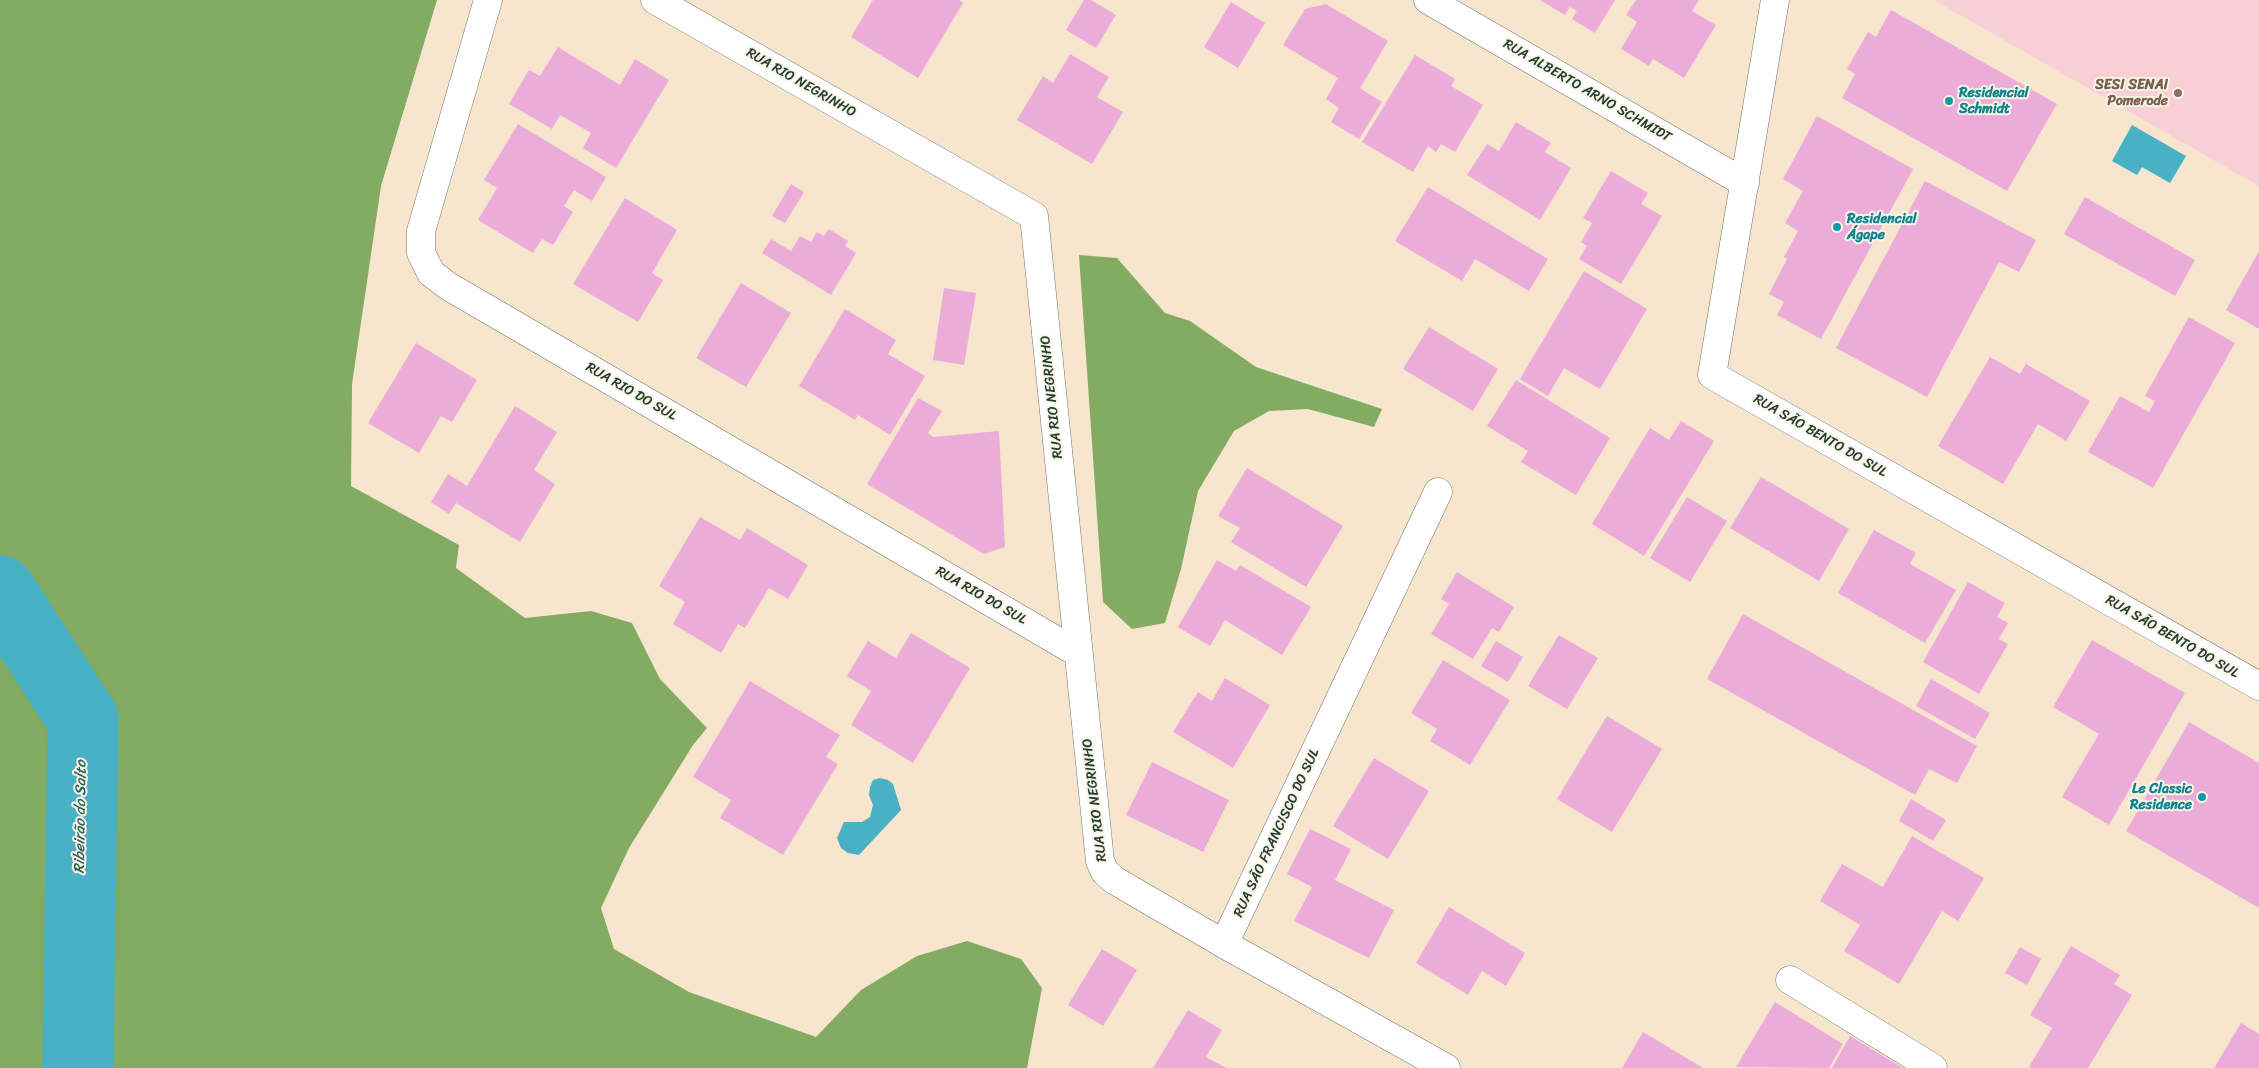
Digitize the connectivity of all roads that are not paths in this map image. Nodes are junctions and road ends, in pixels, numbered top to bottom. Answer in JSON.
{"nodes":[{"id":1,"x":488,"y":0,"type":"edge"},
{"id":2,"x":656,"y":0,"type":"edge"},
{"id":3,"x":1428,"y":0,"type":"edge"},
{"id":4,"x":1775,"y":0,"type":"edge"},
{"id":5,"x":1745,"y":183,"type":"junction"},
{"id":6,"x":1438,"y":492,"type":"dead end"},
{"id":7,"x":1078,"y":653,"type":"junction"},
{"id":8,"x":2259,"y":686,"type":"edge"},
{"id":9,"x":1224,"y":944,"type":"junction"},
{"id":10,"x":1790,"y":980,"type":"dead end"},
{"id":11,"x":1446,"y":1068,"type":"edge"},
{"id":12,"x":1933,"y":1068,"type":"edge"}],
"edges":[{"from":1,"to":7,"type":"street","name":"RUA RIO DO SUL"},
{"from":2,"to":7,"type":"street","name":"RUA RIO NEGRINHO"},
{"from":3,"to":5,"type":"street","name":"RUA ALBERTO ARNO SCHMIDT"},
{"from":4,"to":5,"type":"street","name":"RUA SÃO BENTO DO SUL"},
{"from":5,"to":8,"type":"street","name":"RUA SÃO BENTO DO SUL"},
{"from":6,"to":9,"type":"street","name":"RUA SÃO FRANCISCO DO SUL"},
{"from":7,"to":9,"type":"street","name":"RUA RIO NEGRINHO"},
{"from":9,"to":11,"type":"street"},
{"from":10,"to":12,"type":"street"}]}
